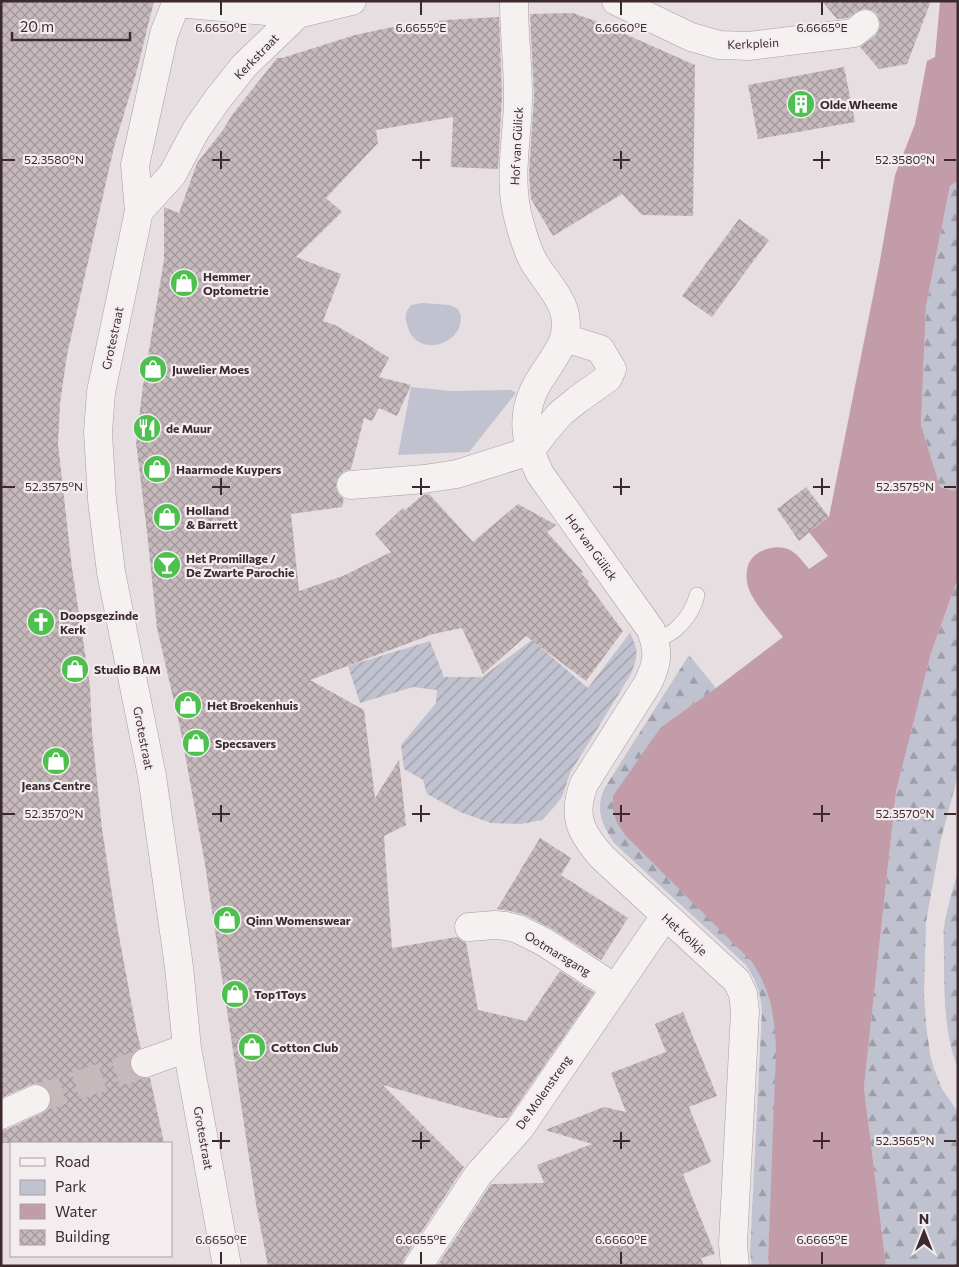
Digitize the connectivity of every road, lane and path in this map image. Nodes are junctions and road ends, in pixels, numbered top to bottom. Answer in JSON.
{"nodes":[{"id":1,"x":352,"y":1,"type":"edge"},
{"id":2,"x":514,"y":1,"type":"edge"},
{"id":3,"x":616,"y":1,"type":"edge"},
{"id":4,"x":177,"y":2,"type":"edge"},
{"id":5,"x":298,"y":14,"type":"junction"},
{"id":6,"x":865,"y":24,"type":"dead end"},
{"id":7,"x":138,"y":211,"type":"junction"},
{"id":8,"x":564,"y":338,"type":"junction"},
{"id":9,"x":530,"y":451,"type":"junction"},
{"id":10,"x":351,"y":485,"type":"dead end"},
{"id":11,"x":698,"y":595,"type":"dead end"},
{"id":12,"x":655,"y":642,"type":"junction"},
{"id":13,"x":665,"y":916,"type":"junction"},
{"id":14,"x":469,"y":927,"type":"dead end"},
{"id":15,"x":615,"y":988,"type":"junction"},
{"id":16,"x":187,"y":1048,"type":"junction"},
{"id":17,"x":145,"y":1064,"type":"tunnel mouth"},
{"id":18,"x":36,"y":1100,"type":"tunnel mouth"},
{"id":19,"x":1,"y":1115,"type":"edge"},
{"id":20,"x":227,"y":1266,"type":"edge"},
{"id":21,"x":418,"y":1266,"type":"edge"},
{"id":22,"x":735,"y":1266,"type":"edge"}],
"edges":[{"from":1,"to":5,"type":"street","name":"Kerkstraat"},
{"from":2,"to":8,"type":"street","name":"Hof van Gülick"},
{"from":3,"to":6,"type":"street","name":"Kerkplein"},
{"from":4,"to":5,"type":"street","name":"Kerkstraat"},
{"from":4,"to":7,"type":"street","name":"Grotestraat"},
{"from":5,"to":7,"type":"street","name":"Kerkstraat"},
{"from":7,"to":16,"type":"street","name":"Grotestraat"},
{"from":8,"to":9,"type":"street","name":"Hof van Gülick"},
{"from":8,"to":9,"type":"street"},
{"from":9,"to":10,"type":"street"},
{"from":9,"to":12,"type":"street","name":"Hof van Gülick"},
{"from":11,"to":12,"type":"lane"},
{"from":12,"to":13,"type":"street","name":"Het Kolkje"},
{"from":13,"to":15,"type":"street","name":"De Molenstreng"},
{"from":13,"to":22,"type":"street","name":"Het Kolkje"},
{"from":14,"to":15,"type":"street","name":"Ootmarsgang"},
{"from":15,"to":21,"type":"street","name":"De Molenstreng"},
{"from":16,"to":17,"type":"street"},
{"from":16,"to":20,"type":"street","name":"Grotestraat"},
{"from":18,"to":19,"type":"street"}]}
